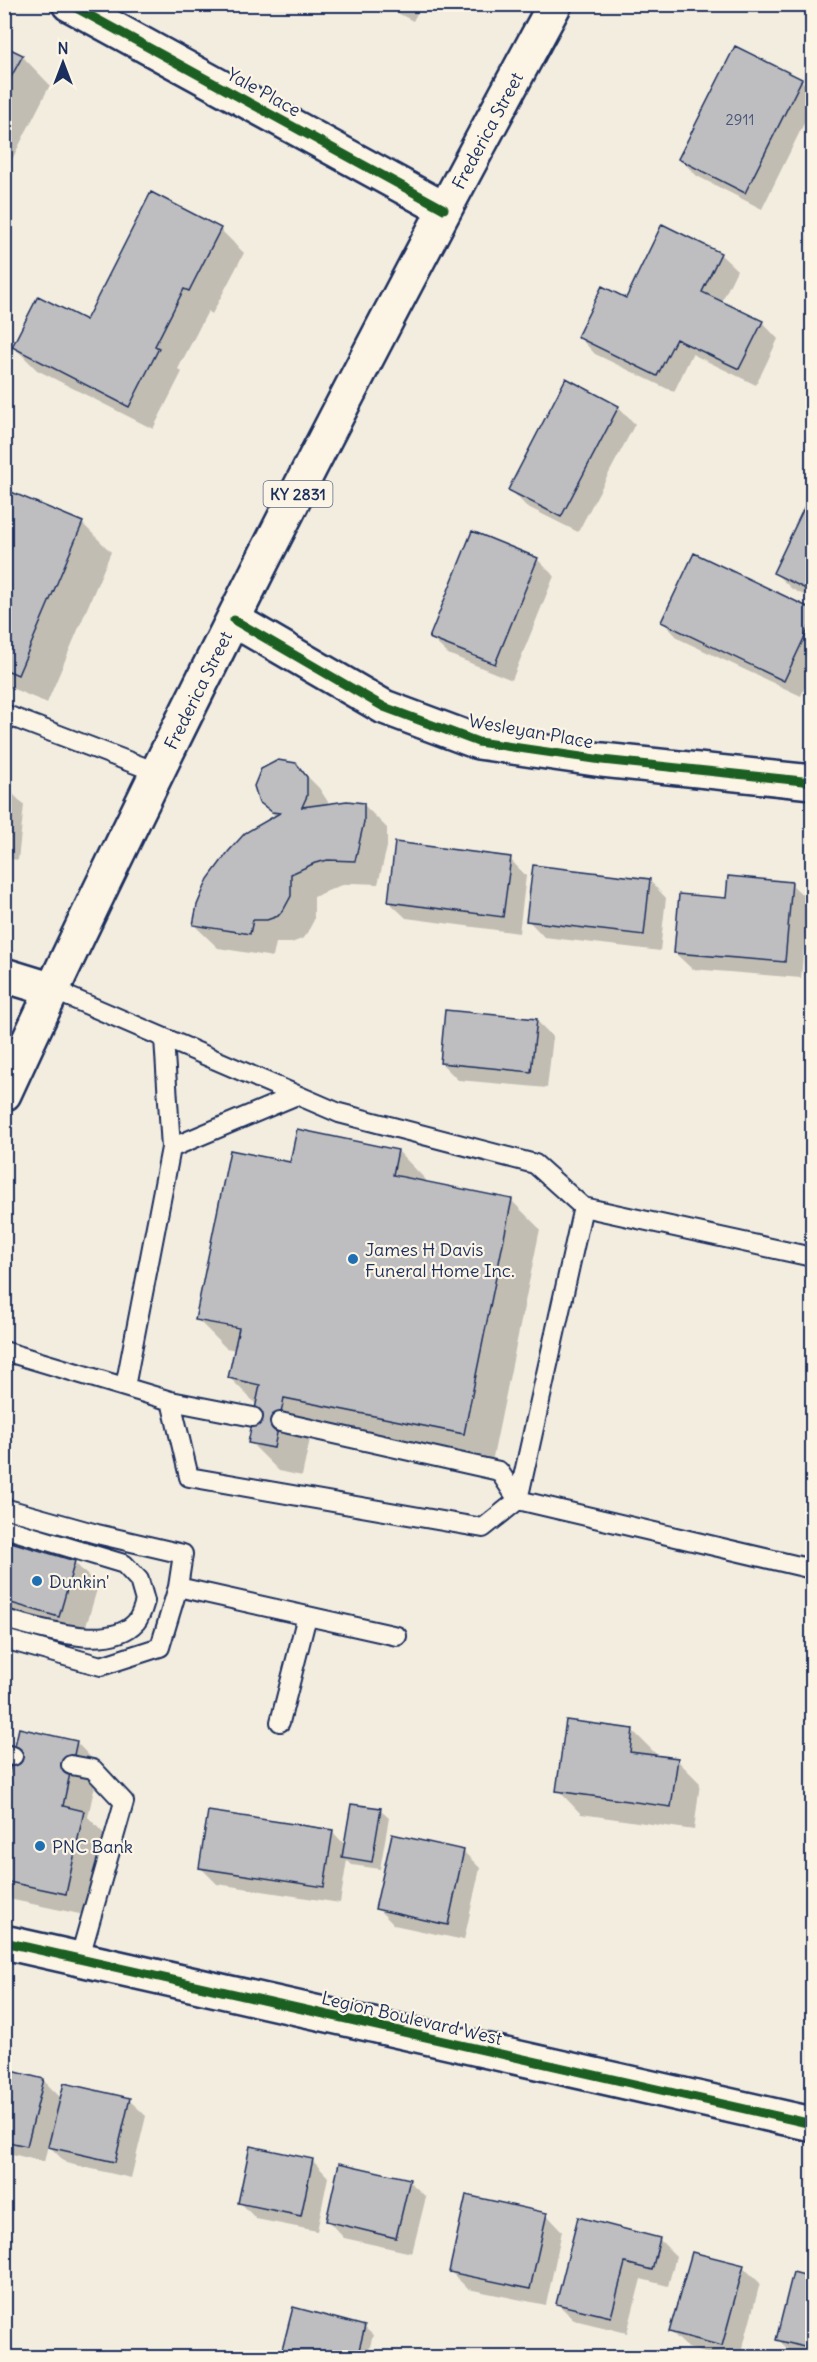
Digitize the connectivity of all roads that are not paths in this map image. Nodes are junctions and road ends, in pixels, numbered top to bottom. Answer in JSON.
{"nodes":[{"id":1,"x":69,"y":4,"type":"edge"},
{"id":2,"x":555,"y":4,"type":"edge"},
{"id":3,"x":444,"y":208,"type":"junction"},
{"id":4,"x":234,"y":620,"type":"junction"},
{"id":5,"x":4,"y":714,"type":"edge"},
{"id":6,"x":159,"y":773,"type":"junction"},
{"id":7,"x":813,"y":782,"type":"edge"},
{"id":8,"x":4,"y":975,"type":"edge"},
{"id":9,"x":53,"y":990,"type":"junction"},
{"id":10,"x":164,"y":1038,"type":"junction"},
{"id":11,"x":4,"y":1094,"type":"edge"},
{"id":12,"x":297,"y":1095,"type":"junction"},
{"id":13,"x":171,"y":1148,"type":"junction"},
{"id":14,"x":583,"y":1207,"type":"junction"},
{"id":15,"x":813,"y":1257,"type":"edge"},
{"id":16,"x":4,"y":1351,"type":"edge"},
{"id":17,"x":125,"y":1387,"type":"junction"},
{"id":18,"x":171,"y":1401,"type":"junction"},
{"id":19,"x":253,"y":1417,"type":"dead end"},
{"id":20,"x":280,"y":1422,"type":"dead end"},
{"id":21,"x":518,"y":1500,"type":"junction"},
{"id":22,"x":4,"y":1508,"type":"edge"},
{"id":23,"x":4,"y":1528,"type":"edge"},
{"id":24,"x":813,"y":1569,"type":"edge"},
{"id":25,"x":178,"y":1587,"type":"junction"},
{"id":26,"x":307,"y":1616,"type":"junction"},
{"id":27,"x":4,"y":1618,"type":"edge"},
{"id":28,"x":397,"y":1636,"type":"dead end"},
{"id":29,"x":4,"y":1639,"type":"edge"},
{"id":30,"x":280,"y":1722,"type":"dead end"},
{"id":31,"x":71,"y":1765,"type":"dead end"},
{"id":32,"x":4,"y":1942,"type":"edge"},
{"id":33,"x":79,"y":1960,"type":"junction"},
{"id":34,"x":813,"y":2124,"type":"edge"}],
"edges":[{"from":1,"to":3,"type":"street","name":"Yale Place"},
{"from":2,"to":3,"type":"street","name":"Frederica Street","number":"KY 2831"},
{"from":3,"to":4,"type":"street","name":"Frederica Street","number":"KY 2831"},
{"from":4,"to":6,"type":"street","name":"Frederica Street","number":"KY 2831"},
{"from":4,"to":7,"type":"street","name":"Wesleyan Place"},
{"from":5,"to":6,"type":"lane"},
{"from":6,"to":9,"type":"street","name":"Frederica Street","number":"KY 2831"},
{"from":8,"to":9,"type":"street"},
{"from":9,"to":10,"type":"lane"},
{"from":9,"to":11,"type":"street","name":"Frederica Street","number":"KY 2831"},
{"from":10,"to":12,"type":"lane"},
{"from":10,"to":13,"type":"lane"},
{"from":12,"to":13,"type":"lane"},
{"from":12,"to":14,"type":"lane"},
{"from":13,"to":17,"type":"lane"},
{"from":14,"to":15,"type":"lane"},
{"from":14,"to":21,"type":"lane"},
{"from":16,"to":17,"type":"lane"},
{"from":17,"to":18,"type":"lane"},
{"from":18,"to":19,"type":"lane"},
{"from":18,"to":21,"type":"lane"},
{"from":20,"to":21,"type":"lane"},
{"from":21,"to":24,"type":"lane"},
{"from":22,"to":25,"type":"lane"},
{"from":23,"to":27,"type":"lane"},
{"from":25,"to":26,"type":"lane"},
{"from":25,"to":29,"type":"lane"},
{"from":26,"to":28,"type":"lane"},
{"from":26,"to":30,"type":"lane"},
{"from":31,"to":33,"type":"lane"},
{"from":32,"to":33,"type":"street","name":"Legion Boulevard West"},
{"from":33,"to":34,"type":"street","name":"Legion Boulevard West"}]}
